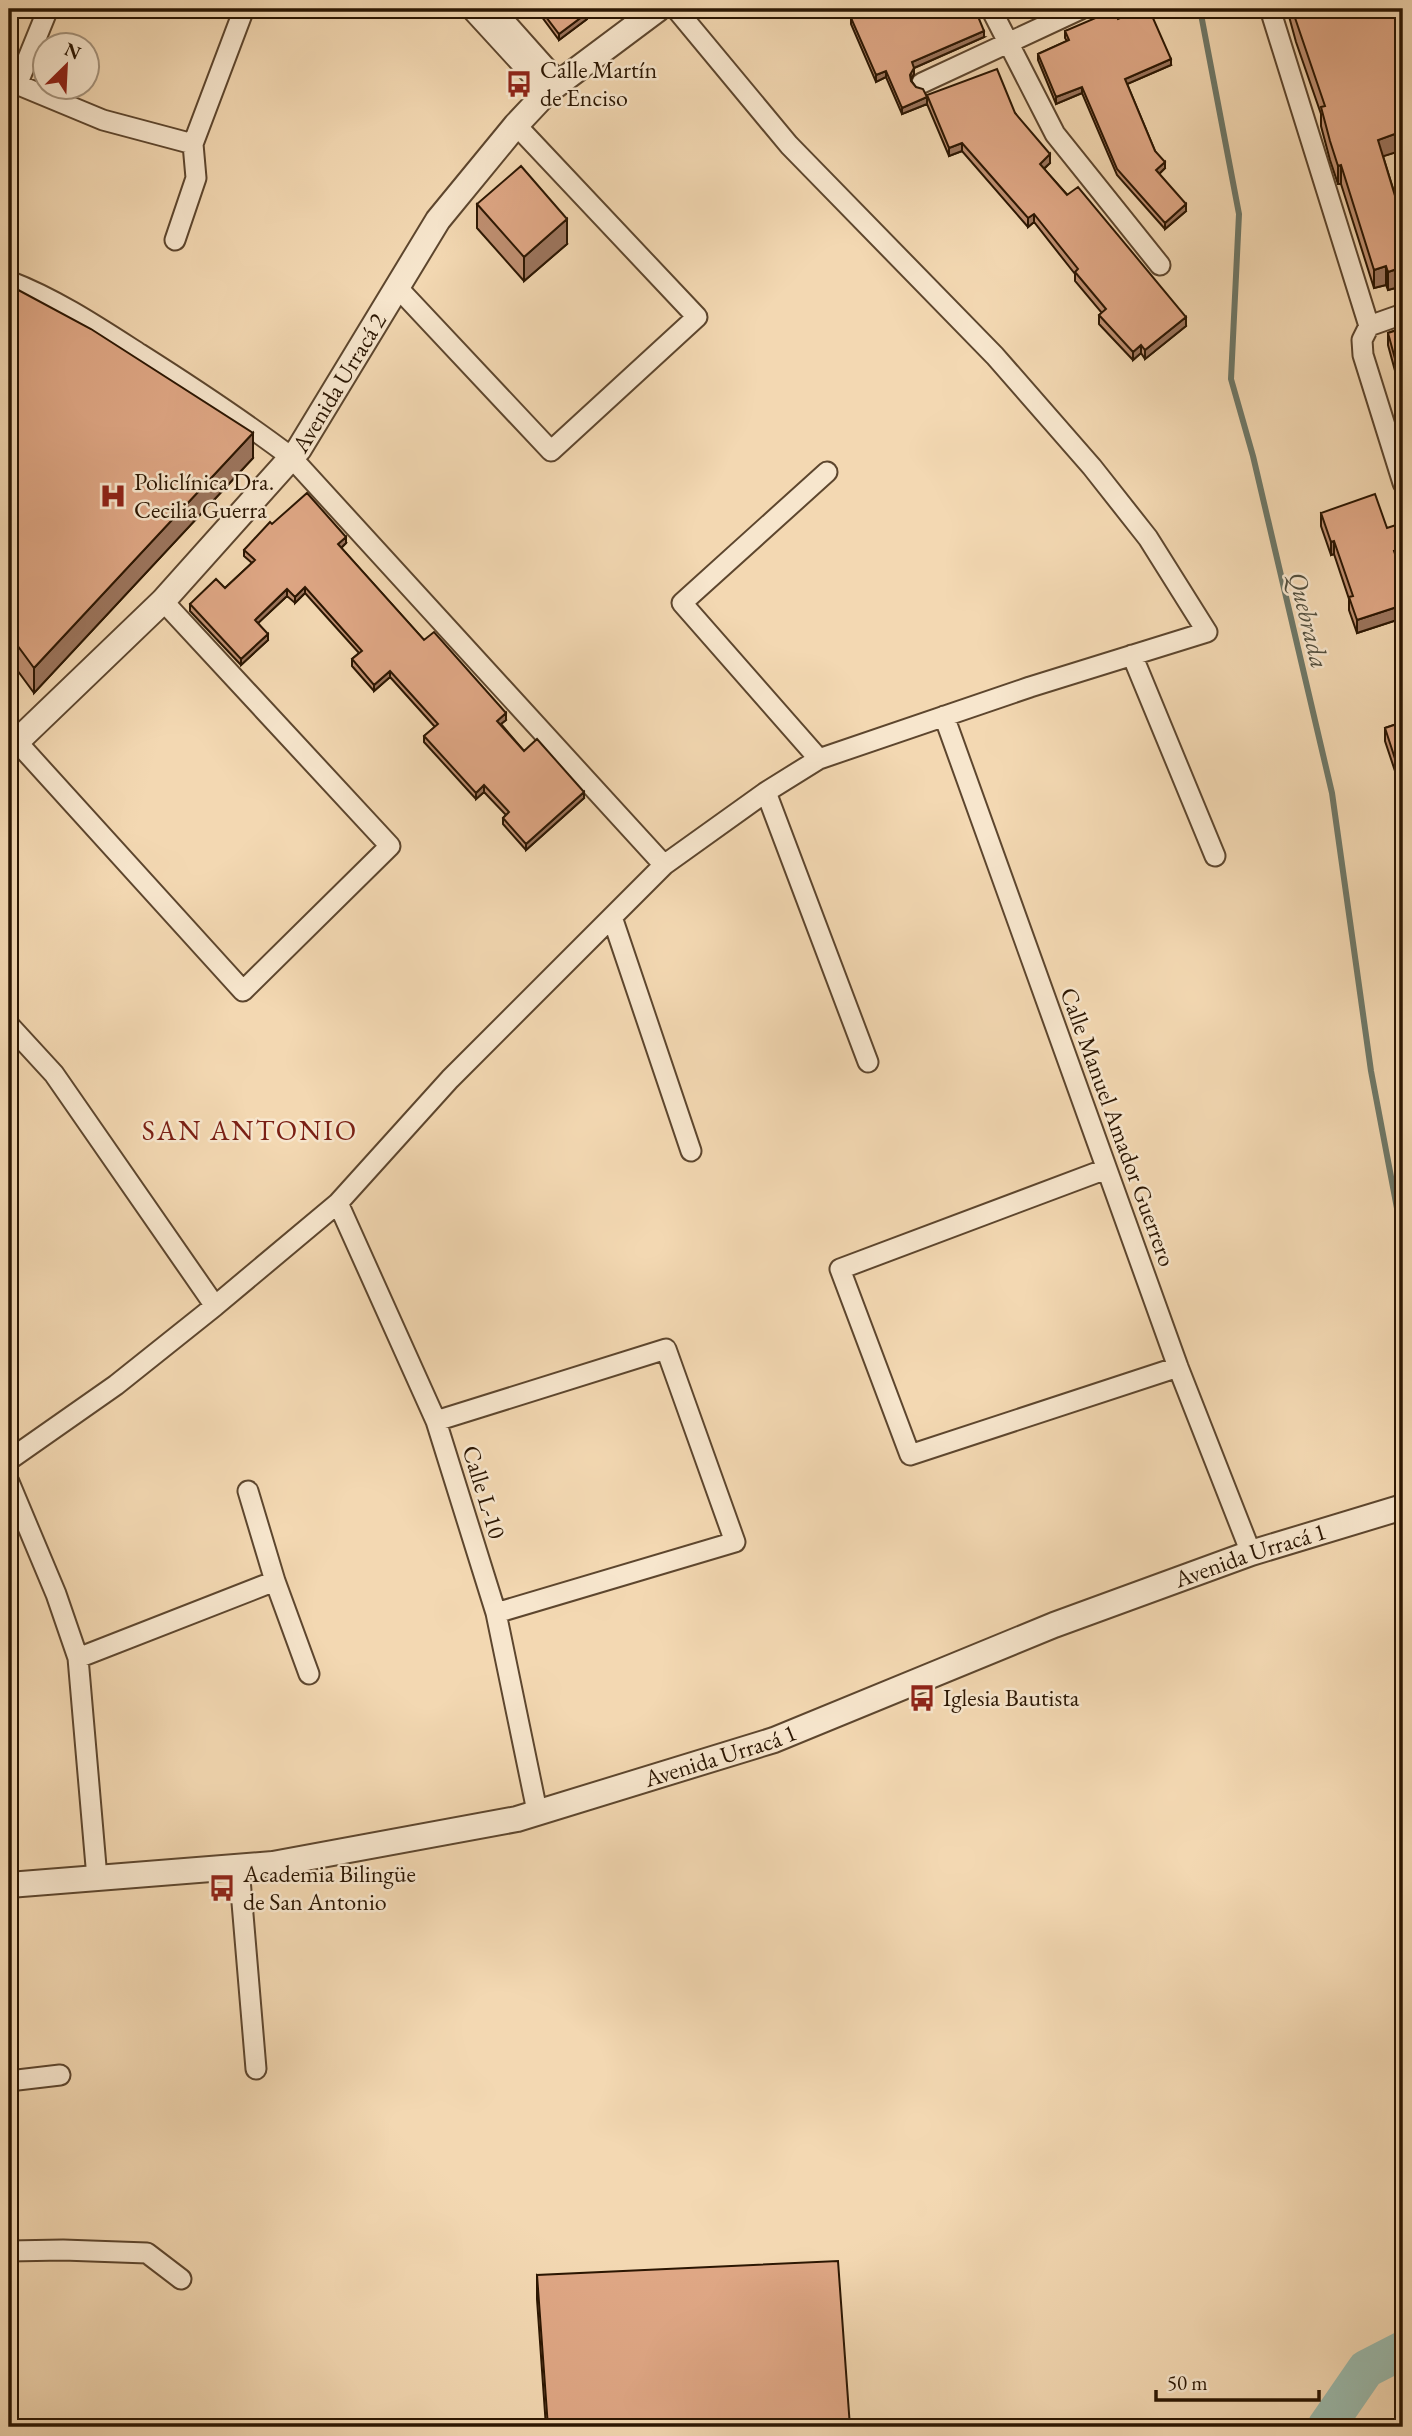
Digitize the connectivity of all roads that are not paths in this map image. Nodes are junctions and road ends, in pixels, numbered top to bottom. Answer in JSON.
{"nodes":[{"id":1,"x":48,"y":9,"type":"edge"},
{"id":2,"x":244,"y":9,"type":"edge"},
{"id":3,"x":471,"y":9,"type":"edge"},
{"id":4,"x":494,"y":9,"type":"edge"},
{"id":5,"x":658,"y":9,"type":"edge"},
{"id":6,"x":676,"y":9,"type":"edge"},
{"id":7,"x":991,"y":9,"type":"edge"},
{"id":8,"x":1081,"y":9,"type":"edge"},
{"id":9,"x":1270,"y":9,"type":"edge"},
{"id":10,"x":1006,"y":42,"type":"junction"},
{"id":11,"x":13,"y":83,"type":"edge"},
{"id":12,"x":922,"y":83,"type":"dead end"},
{"id":13,"x":553,"y":87,"type":"junction"},
{"id":14,"x":516,"y":125,"type":"junction"},
{"id":15,"x":193,"y":144,"type":"junction"},
{"id":16,"x":175,"y":240,"type":"dead end"},
{"id":17,"x":1160,"y":265,"type":"dead end"},
{"id":18,"x":9,"y":281,"type":"edge"},
{"id":19,"x":397,"y":287,"type":"junction"},
{"id":20,"x":1403,"y":314,"type":"edge"},
{"id":21,"x":1369,"y":326,"type":"junction"},
{"id":22,"x":291,"y":457,"type":"junction"},
{"id":23,"x":827,"y":472,"type":"dead end"},
{"id":24,"x":1403,"y":483,"type":"edge"},
{"id":25,"x":163,"y":601,"type":"junction"},
{"id":26,"x":1132,"y":655,"type":"junction"},
{"id":27,"x":944,"y":716,"type":"junction"},
{"id":28,"x":13,"y":745,"type":"edge"},
{"id":29,"x":819,"y":759,"type":"junction"},
{"id":30,"x":766,"y":792,"type":"junction"},
{"id":31,"x":1215,"y":856,"type":"dead end"},
{"id":32,"x":664,"y":865,"type":"junction"},
{"id":33,"x":612,"y":917,"type":"junction"},
{"id":34,"x":9,"y":1025,"type":"edge"},
{"id":35,"x":868,"y":1062,"type":"dead end"},
{"id":36,"x":691,"y":1151,"type":"dead end"},
{"id":37,"x":1106,"y":1169,"type":"junction"},
{"id":38,"x":338,"y":1203,"type":"junction"},
{"id":39,"x":215,"y":1306,"type":"junction"},
{"id":40,"x":1178,"y":1367,"type":"junction"},
{"id":41,"x":436,"y":1421,"type":"junction"},
{"id":42,"x":9,"y":1460,"type":"edge"},
{"id":43,"x":9,"y":1482,"type":"edge"},
{"id":44,"x":248,"y":1491,"type":"dead end"},
{"id":45,"x":1403,"y":1507,"type":"edge"},
{"id":46,"x":1251,"y":1553,"type":"junction"},
{"id":47,"x":275,"y":1581,"type":"junction"},
{"id":48,"x":496,"y":1613,"type":"junction"},
{"id":49,"x":78,"y":1658,"type":"junction"},
{"id":50,"x":309,"y":1674,"type":"dead end"},
{"id":51,"x":537,"y":1811,"type":"junction"},
{"id":52,"x":239,"y":1867,"type":"junction"},
{"id":53,"x":97,"y":1878,"type":"junction"},
{"id":54,"x":9,"y":1885,"type":"edge"},
{"id":55,"x":256,"y":2068,"type":"dead end"},
{"id":56,"x":60,"y":2075,"type":"dead end"},
{"id":57,"x":9,"y":2081,"type":"edge"},
{"id":58,"x":9,"y":2251,"type":"edge"},
{"id":59,"x":181,"y":2279,"type":"dead end"}],
"edges":[{"from":1,"to":11,"type":"street"},
{"from":2,"to":15,"type":"street"},
{"from":3,"to":13,"type":"street"},
{"from":4,"to":13,"type":"street"},
{"from":5,"to":13,"type":"street","name":"Avenida Urracá 2"},
{"from":6,"to":26,"type":"street"},
{"from":7,"to":10,"type":"street"},
{"from":8,"to":10,"type":"street"},
{"from":9,"to":21,"type":"street"},
{"from":10,"to":12,"type":"street"},
{"from":10,"to":17,"type":"street"},
{"from":11,"to":15,"type":"street"},
{"from":13,"to":14,"type":"street","name":"Avenida Urracá 2"},
{"from":14,"to":19,"type":"street","name":"Avenida Urracá 2"},
{"from":14,"to":19,"type":"street"},
{"from":15,"to":16,"type":"street"},
{"from":18,"to":22,"type":"street"},
{"from":19,"to":22,"type":"street","name":"Avenida Urracá 2"},
{"from":20,"to":21,"type":"street"},
{"from":21,"to":24,"type":"street"},
{"from":22,"to":25,"type":"street","name":"Avenida Urracá 2"},
{"from":22,"to":32,"type":"street"},
{"from":23,"to":29,"type":"street"},
{"from":25,"to":28,"type":"street","name":"Avenida Urracá 2"},
{"from":25,"to":28,"type":"street"},
{"from":26,"to":27,"type":"street"},
{"from":26,"to":31,"type":"street"},
{"from":27,"to":29,"type":"street"},
{"from":27,"to":37,"type":"street","name":"Calle Manuel Amador Guerrero"},
{"from":29,"to":30,"type":"street"},
{"from":30,"to":32,"type":"street"},
{"from":30,"to":35,"type":"street"},
{"from":32,"to":33,"type":"street"},
{"from":33,"to":36,"type":"street"},
{"from":33,"to":38,"type":"street"},
{"from":34,"to":39,"type":"street"},
{"from":37,"to":40,"type":"street","name":"Calle Manuel Amador Guerrero"},
{"from":37,"to":40,"type":"street"},
{"from":38,"to":39,"type":"street"},
{"from":38,"to":41,"type":"street","name":"Calle L-10"},
{"from":39,"to":42,"type":"street"},
{"from":40,"to":46,"type":"street","name":"Calle Manuel Amador Guerrero"},
{"from":41,"to":48,"type":"street","name":"Calle L-10"},
{"from":41,"to":48,"type":"street"},
{"from":43,"to":49,"type":"street"},
{"from":44,"to":47,"type":"street"},
{"from":45,"to":46,"type":"street","name":"Avenida Urracá 1"},
{"from":46,"to":51,"type":"street","name":"Avenida Urracá 1"},
{"from":47,"to":49,"type":"street"},
{"from":47,"to":50,"type":"street"},
{"from":48,"to":51,"type":"street","name":"Calle L-10"},
{"from":49,"to":53,"type":"street"},
{"from":51,"to":52,"type":"street","name":"Avenida Urracá 1"},
{"from":52,"to":53,"type":"street","name":"Avenida Urracá 1"},
{"from":52,"to":55,"type":"street"},
{"from":53,"to":54,"type":"street","name":"Avenida Urracá 1"},
{"from":56,"to":57,"type":"street"},
{"from":58,"to":59,"type":"street"}]}
